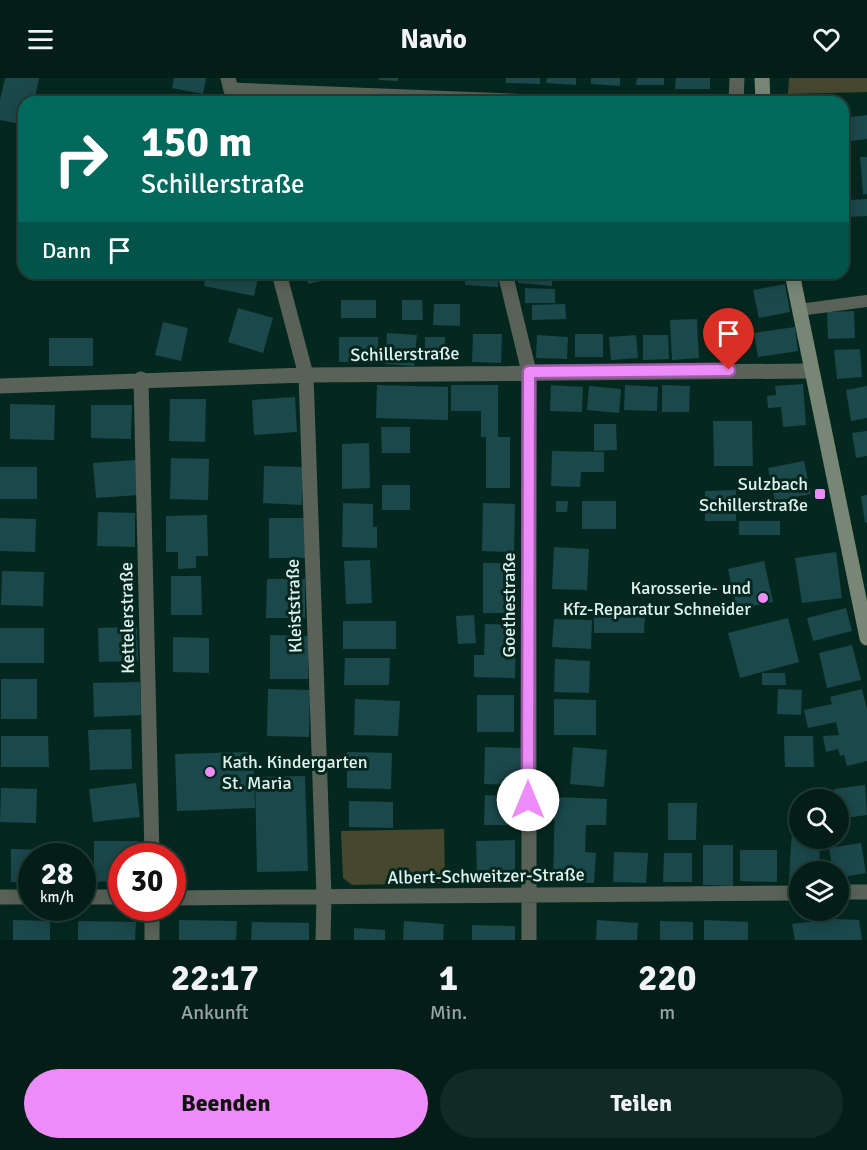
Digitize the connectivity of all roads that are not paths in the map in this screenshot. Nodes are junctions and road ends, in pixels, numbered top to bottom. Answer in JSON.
{"nodes":[{"id":1,"x":737,"y":78,"type":"edge"},
{"id":2,"x":762,"y":78,"type":"edge"},
{"id":3,"x":231,"y":90,"type":"edge"},
{"id":4,"x":380,"y":96,"type":"edge"},
{"id":5,"x":736,"y":96,"type":"edge"},
{"id":6,"x":763,"y":96,"type":"edge"},
{"id":7,"x":281,"y":279,"type":"edge"},
{"id":8,"x":506,"y":279,"type":"edge"},
{"id":9,"x":793,"y":279,"type":"edge"},
{"id":10,"x":867,"y":301,"type":"edge"},
{"id":11,"x":799,"y":310,"type":"junction"},
{"id":12,"x":811,"y":371,"type":"junction"},
{"id":13,"x":529,"y":372,"type":"junction"},
{"id":14,"x":306,"y":375,"type":"junction"},
{"id":15,"x":141,"y":379,"type":"junction"},
{"id":16,"x":0,"y":386,"type":"edge"},
{"id":17,"x":862,"y":589,"type":"edge"},
{"id":18,"x":867,"y":638,"type":"edge"},
{"id":19,"x":152,"y":843,"type":"edge"},
{"id":20,"x":849,"y":892,"type":"edge"},
{"id":21,"x":867,"y":892,"type":"edge"},
{"id":22,"x":789,"y":893,"type":"edge"},
{"id":23,"x":528,"y":895,"type":"junction"},
{"id":24,"x":0,"y":897,"type":"edge"},
{"id":25,"x":18,"y":897,"type":"edge"},
{"id":26,"x":186,"y":897,"type":"edge"},
{"id":27,"x":324,"y":897,"type":"junction"},
{"id":28,"x":152,"y":921,"type":"edge"},
{"id":29,"x":152,"y":940,"type":"edge"},
{"id":30,"x":323,"y":940,"type":"edge"},
{"id":31,"x":529,"y":940,"type":"edge"}],
"edges":[{"from":1,"to":5,"type":"street"},
{"from":2,"to":6,"type":"main road"},
{"from":3,"to":4,"type":"street"},
{"from":7,"to":14,"type":"street","name":"Kleiststraße"},
{"from":8,"to":13,"type":"street","name":"Goethestraße"},
{"from":9,"to":11,"type":"main road"},
{"from":10,"to":11,"type":"lane"},
{"from":11,"to":12,"type":"main road"},
{"from":12,"to":13,"type":"street","name":"Schillerstraße"},
{"from":12,"to":17,"type":"main road"},
{"from":13,"to":14,"type":"street","name":"Schillerstraße"},
{"from":13,"to":23,"type":"street","name":"Goethestraße"},
{"from":14,"to":15,"type":"street","name":"Schillerstraße"},
{"from":14,"to":27,"type":"street","name":"Kleiststraße"},
{"from":15,"to":16,"type":"street","name":"Schillerstraße"},
{"from":15,"to":19,"type":"street","name":"Kettelerstraße"},
{"from":17,"to":18,"type":"main road"},
{"from":20,"to":21,"type":"street"},
{"from":22,"to":23,"type":"street","name":"Albert-Schweitzer-Straße"},
{"from":23,"to":27,"type":"street","name":"Albert-Schweitzer-Straße"},
{"from":23,"to":31,"type":"street","name":"Goethestraße"},
{"from":24,"to":25,"type":"street"},
{"from":26,"to":27,"type":"street","name":"Albert-Schweitzer-Straße"},
{"from":27,"to":30,"type":"street","name":"Kleiststraße"},
{"from":28,"to":29,"type":"street"}]}
